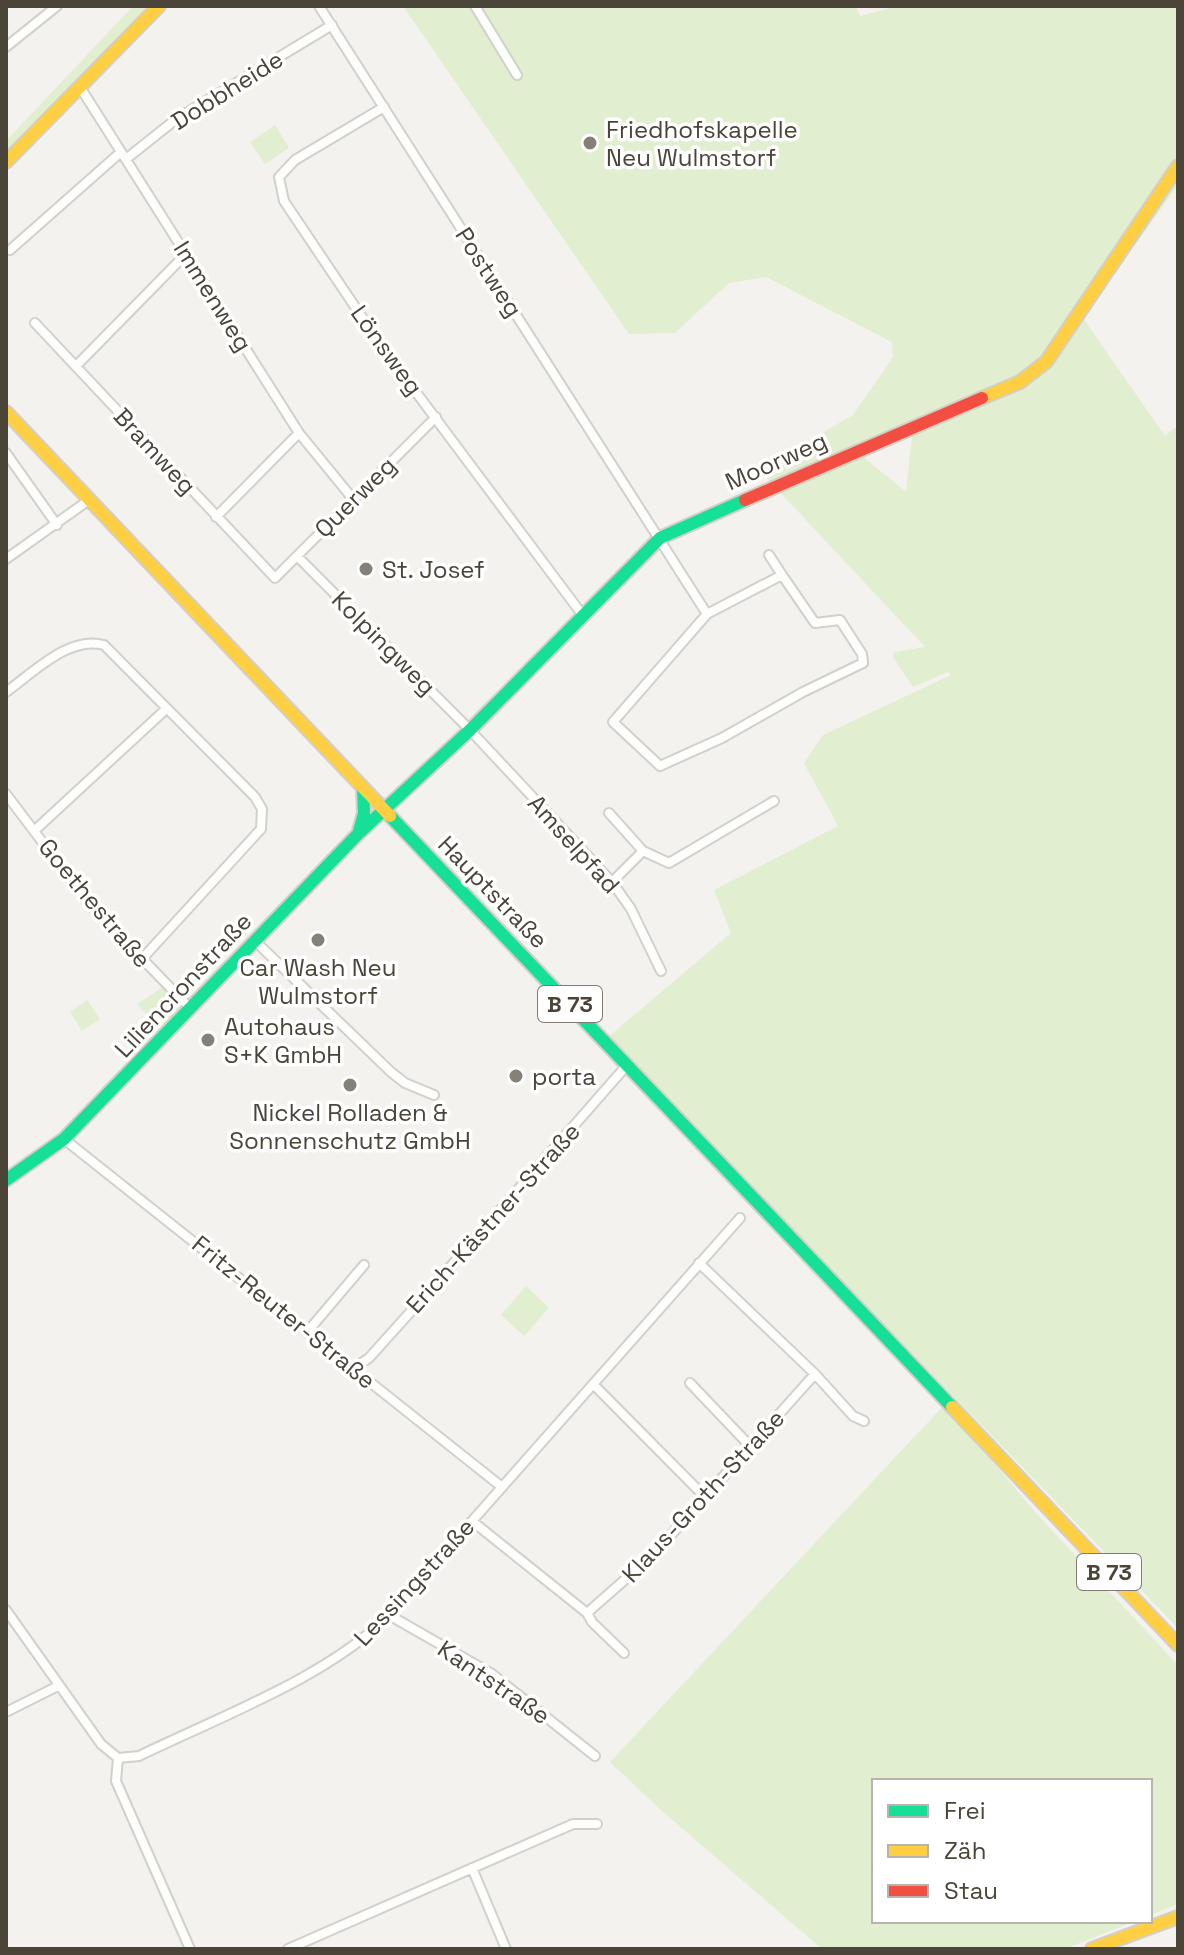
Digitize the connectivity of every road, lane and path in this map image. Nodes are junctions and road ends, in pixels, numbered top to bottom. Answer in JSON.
{"nodes":[{"id":1,"x":57,"y":6,"type":"edge"},
{"id":2,"x":159,"y":6,"type":"edge"},
{"id":3,"x":319,"y":6,"type":"edge"},
{"id":4,"x":475,"y":6,"type":"edge"},
{"id":5,"x":332,"y":25,"type":"junction"},
{"id":6,"x":6,"y":47,"type":"edge"},
{"id":7,"x":517,"y":75,"type":"dead end"},
{"id":8,"x":80,"y":87,"type":"junction"},
{"id":9,"x":384,"y":107,"type":"junction"},
{"id":10,"x":124,"y":156,"type":"junction"},
{"id":11,"x":6,"y":162,"type":"edge"},
{"id":12,"x":1178,"y":166,"type":"edge"},
{"id":13,"x":10,"y":250,"type":"dead end"},
{"id":14,"x":187,"y":253,"type":"junction"},
{"id":15,"x":35,"y":323,"type":"dead end"},
{"id":16,"x":76,"y":366,"type":"junction"},
{"id":17,"x":6,"y":412,"type":"edge"},
{"id":18,"x":436,"y":417,"type":"junction"},
{"id":19,"x":299,"y":433,"type":"junction"},
{"id":20,"x":6,"y":453,"type":"edge"},
{"id":21,"x":353,"y":499,"type":"junction"},
{"id":22,"x":89,"y":500,"type":"junction"},
{"id":23,"x":216,"y":517,"type":"junction"},
{"id":24,"x":57,"y":525,"type":"junction"},
{"id":25,"x":660,"y":538,"type":"junction"},
{"id":26,"x":769,"y":555,"type":"dead end"},
{"id":27,"x":297,"y":556,"type":"junction"},
{"id":28,"x":6,"y":559,"type":"edge"},
{"id":29,"x":782,"y":575,"type":"junction"},
{"id":30,"x":275,"y":578,"type":"joint"},
{"id":31,"x":707,"y":614,"type":"junction"},
{"id":32,"x":584,"y":617,"type":"junction"},
{"id":33,"x":6,"y":692,"type":"edge"},
{"id":34,"x":165,"y":710,"type":"junction"},
{"id":35,"x":613,"y":722,"type":"junction"},
{"id":36,"x":470,"y":730,"type":"junction"},
{"id":37,"x":605,"y":732,"type":"dead end"},
{"id":38,"x":363,"y":788,"type":"junction"},
{"id":39,"x":6,"y":794,"type":"edge"},
{"id":40,"x":774,"y":801,"type":"dead end"},
{"id":41,"x":383,"y":809,"type":"junction"},
{"id":42,"x":609,"y":813,"type":"dead end"},
{"id":43,"x":34,"y":831,"type":"junction"},
{"id":44,"x":358,"y":834,"type":"junction"},
{"id":45,"x":643,"y":851,"type":"junction"},
{"id":46,"x":612,"y":882,"type":"junction"},
{"id":47,"x":255,"y":941,"type":"junction"},
{"id":48,"x":141,"y":960,"type":"junction"},
{"id":49,"x":661,"y":971,"type":"dead end"},
{"id":50,"x":190,"y":1008,"type":"junction"},
{"id":51,"x":628,"y":1064,"type":"junction"},
{"id":52,"x":434,"y":1095,"type":"dead end"},
{"id":53,"x":64,"y":1139,"type":"junction"},
{"id":54,"x":6,"y":1180,"type":"edge"},
{"id":55,"x":740,"y":1218,"type":"dead end"},
{"id":56,"x":699,"y":1263,"type":"junction"},
{"id":57,"x":364,"y":1265,"type":"dead end"},
{"id":58,"x":308,"y":1331,"type":"junction"},
{"id":59,"x":354,"y":1368,"type":"junction"},
{"id":60,"x":815,"y":1374,"type":"junction"},
{"id":61,"x":690,"y":1383,"type":"dead end"},
{"id":62,"x":593,"y":1384,"type":"junction"},
{"id":63,"x":864,"y":1421,"type":"dead end"},
{"id":64,"x":751,"y":1447,"type":"junction"},
{"id":65,"x":502,"y":1487,"type":"junction"},
{"id":66,"x":706,"y":1498,"type":"junction"},
{"id":67,"x":472,"y":1521,"type":"junction"},
{"id":68,"x":6,"y":1610,"type":"edge"},
{"id":69,"x":587,"y":1613,"type":"junction"},
{"id":70,"x":389,"y":1615,"type":"junction"},
{"id":71,"x":1178,"y":1645,"type":"edge"},
{"id":72,"x":624,"y":1653,"type":"dead end"},
{"id":73,"x":58,"y":1686,"type":"junction"},
{"id":74,"x":6,"y":1712,"type":"edge"},
{"id":75,"x":595,"y":1756,"type":"dead end"},
{"id":76,"x":118,"y":1758,"type":"junction"},
{"id":77,"x":597,"y":1824,"type":"dead end"},
{"id":78,"x":472,"y":1868,"type":"junction"},
{"id":79,"x":1178,"y":1917,"type":"edge"},
{"id":80,"x":190,"y":1949,"type":"edge"},
{"id":81,"x":288,"y":1949,"type":"edge"},
{"id":82,"x":506,"y":1949,"type":"edge"},
{"id":83,"x":1092,"y":1949,"type":"edge"}],
"edges":[{"from":1,"to":6,"type":"street"},
{"from":2,"to":8,"type":"main road"},
{"from":3,"to":5,"type":"street","name":"Postweg"},
{"from":4,"to":7,"type":"street"},
{"from":5,"to":9,"type":"street","name":"Postweg"},
{"from":5,"to":10,"type":"street","name":"Dobbheide"},
{"from":8,"to":10,"type":"street","name":"Immenweg"},
{"from":8,"to":11,"type":"main road"},
{"from":9,"to":18,"type":"street","name":"Lönsweg"},
{"from":9,"to":25,"type":"street","name":"Postweg"},
{"from":10,"to":13,"type":"street","name":"Dobbheide"},
{"from":10,"to":14,"type":"street","name":"Immenweg"},
{"from":12,"to":25,"type":"main road","name":"Moorweg"},
{"from":14,"to":16,"type":"street"},
{"from":14,"to":19,"type":"street","name":"Immenweg"},
{"from":15,"to":16,"type":"street","name":"Bramweg"},
{"from":16,"to":23,"type":"street","name":"Bramweg"},
{"from":17,"to":22,"type":"main road","name":"Hauptstraße","number":"B 73"},
{"from":18,"to":21,"type":"street","name":"Querweg"},
{"from":18,"to":32,"type":"street","name":"Lönsweg"},
{"from":19,"to":21,"type":"street","name":"Immenweg"},
{"from":19,"to":23,"type":"street"},
{"from":20,"to":24,"type":"street"},
{"from":21,"to":27,"type":"street","name":"Querweg"},
{"from":22,"to":24,"type":"street"},
{"from":22,"to":38,"type":"main road","name":"Hauptstraße","number":"B 73"},
{"from":23,"to":30,"type":"street","name":"Bramweg"},
{"from":24,"to":28,"type":"street"},
{"from":25,"to":31,"type":"street","name":"Postweg"},
{"from":25,"to":32,"type":"main road","name":"Moorweg"},
{"from":26,"to":29,"type":"street"},
{"from":27,"to":30,"type":"street","name":"Querweg"},
{"from":27,"to":36,"type":"street","name":"Kolpingweg"},
{"from":29,"to":31,"type":"street"},
{"from":29,"to":35,"type":"street"},
{"from":31,"to":35,"type":"street"},
{"from":32,"to":36,"type":"main road","name":"Moorweg"},
{"from":33,"to":34,"type":"street"},
{"from":34,"to":43,"type":"street"},
{"from":34,"to":48,"type":"street"},
{"from":35,"to":37,"type":"street"},
{"from":36,"to":41,"type":"main road","name":"Moorweg"},
{"from":36,"to":46,"type":"street","name":"Amselpfad"},
{"from":38,"to":41,"type":"main road","name":"Hauptstraße","number":"B 73"},
{"from":38,"to":44,"type":"main road"},
{"from":39,"to":43,"type":"street","name":"Goethestraße"},
{"from":40,"to":45,"type":"street"},
{"from":41,"to":44,"type":"main road","name":"Liliencronstraße"},
{"from":41,"to":51,"type":"main road","name":"Hauptstraße","number":"B 73"},
{"from":42,"to":45,"type":"street"},
{"from":43,"to":48,"type":"street","name":"Goethestraße"},
{"from":44,"to":47,"type":"main road","name":"Liliencronstraße"},
{"from":45,"to":46,"type":"street"},
{"from":46,"to":49,"type":"street","name":"Amselpfad"},
{"from":47,"to":50,"type":"main road","name":"Liliencronstraße"},
{"from":47,"to":52,"type":"street"},
{"from":48,"to":50,"type":"street","name":"Goethestraße"},
{"from":50,"to":53,"type":"main road","name":"Liliencronstraße"},
{"from":51,"to":59,"type":"street","name":"Erich-Kästner-Straße"},
{"from":51,"to":71,"type":"main road","name":"Hauptstraße","number":"B 73"},
{"from":53,"to":54,"type":"main road","name":"Liliencronstraße"},
{"from":53,"to":58,"type":"street","name":"Fritz-Reuter-Straße"},
{"from":55,"to":56,"type":"street","name":"Lessingstraße"},
{"from":56,"to":60,"type":"street"},
{"from":56,"to":62,"type":"street","name":"Lessingstraße"},
{"from":57,"to":58,"type":"street"},
{"from":58,"to":59,"type":"street","name":"Fritz-Reuter-Straße"},
{"from":59,"to":65,"type":"street","name":"Fritz-Reuter-Straße"},
{"from":60,"to":63,"type":"street"},
{"from":60,"to":64,"type":"street","name":"Klaus-Groth-Straße"},
{"from":61,"to":64,"type":"street"},
{"from":62,"to":65,"type":"street","name":"Lessingstraße"},
{"from":62,"to":66,"type":"street"},
{"from":64,"to":66,"type":"street","name":"Klaus-Groth-Straße"},
{"from":65,"to":67,"type":"street","name":"Lessingstraße"},
{"from":66,"to":69,"type":"street","name":"Klaus-Groth-Straße"},
{"from":67,"to":69,"type":"street"},
{"from":67,"to":70,"type":"street","name":"Lessingstraße"},
{"from":68,"to":73,"type":"street"},
{"from":69,"to":72,"type":"street"},
{"from":70,"to":75,"type":"street","name":"Kantstraße"},
{"from":70,"to":76,"type":"street","name":"Lessingstraße"},
{"from":73,"to":74,"type":"street"},
{"from":73,"to":76,"type":"street"},
{"from":76,"to":80,"type":"street"},
{"from":77,"to":78,"type":"street"},
{"from":78,"to":81,"type":"street"},
{"from":78,"to":82,"type":"street"},
{"from":79,"to":83,"type":"main road"}]}
